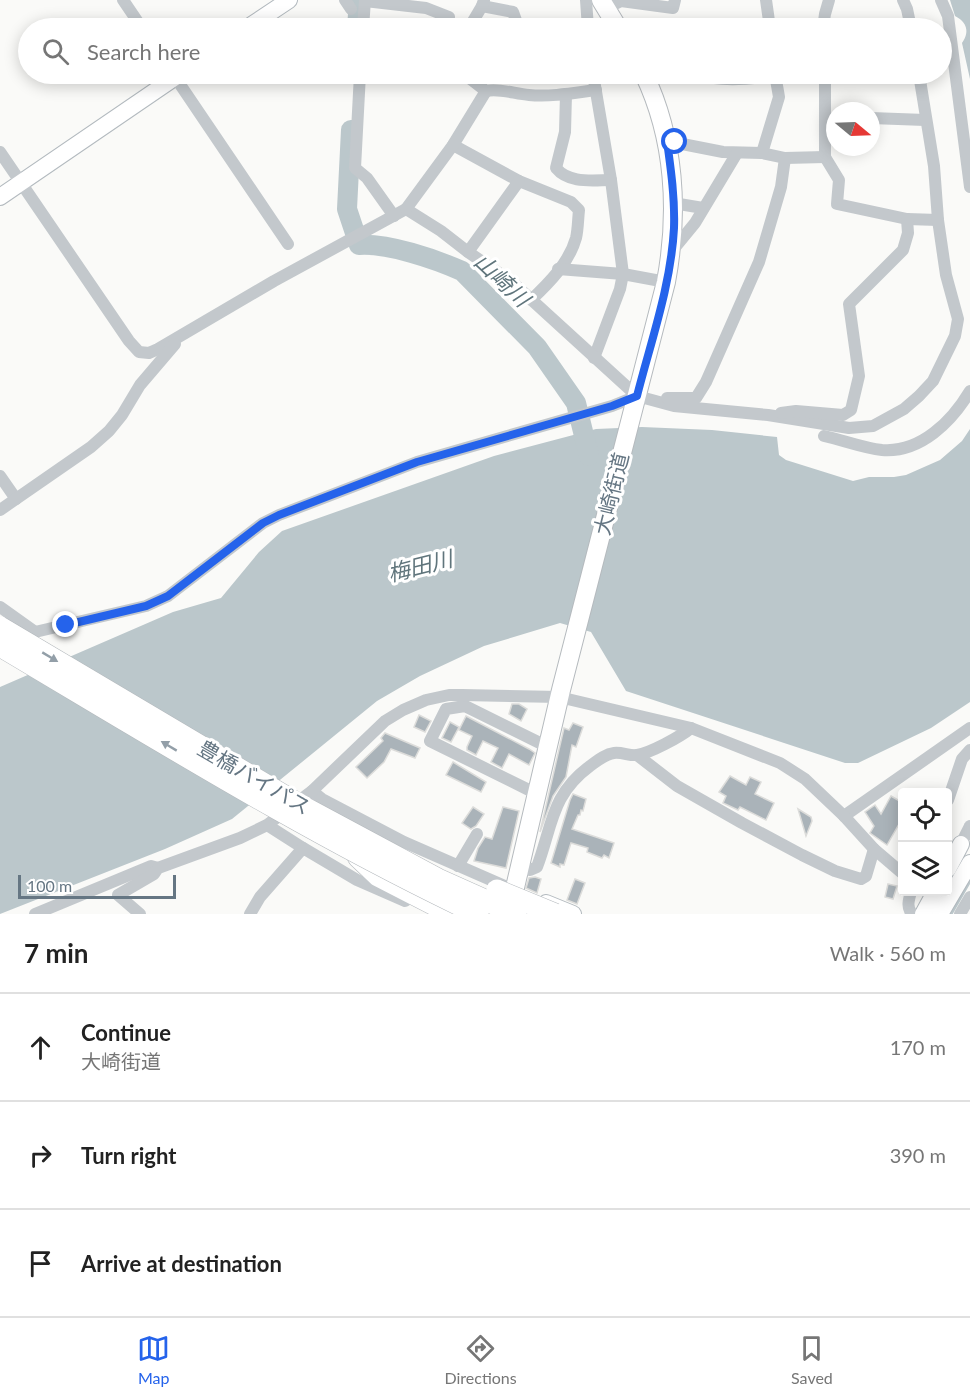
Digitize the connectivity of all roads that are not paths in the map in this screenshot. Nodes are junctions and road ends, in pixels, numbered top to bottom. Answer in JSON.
{"nodes":[{"id":1,"x":123,"y":0,"type":"edge"},
{"id":2,"x":289,"y":0,"type":"edge"},
{"id":3,"x":586,"y":0,"type":"edge"},
{"id":4,"x":675,"y":0,"type":"edge"},
{"id":5,"x":766,"y":0,"type":"edge"},
{"id":6,"x":830,"y":0,"type":"edge"},
{"id":7,"x":903,"y":0,"type":"edge"},
{"id":8,"x":941,"y":0,"type":"edge"},
{"id":9,"x":365,"y":1,"type":"edge"},
{"id":10,"x":483,"y":3,"type":"edge"},
{"id":11,"x":604,"y":4,"type":"edge"},
{"id":12,"x":449,"y":17,"type":"dead end"},
{"id":13,"x":135,"y":18,"type":"edge"},
{"id":14,"x":262,"y":18,"type":"edge"},
{"id":15,"x":364,"y":18,"type":"edge"},
{"id":16,"x":475,"y":18,"type":"edge"},
{"id":17,"x":515,"y":18,"type":"edge"},
{"id":18,"x":587,"y":18,"type":"edge"},
{"id":19,"x":612,"y":18,"type":"edge"},
{"id":20,"x":769,"y":18,"type":"edge"},
{"id":21,"x":825,"y":18,"type":"edge"},
{"id":22,"x":908,"y":18,"type":"edge"},
{"id":23,"x":948,"y":18,"type":"edge"},
{"id":24,"x":952,"y":47,"type":"edge"},
{"id":25,"x":163,"y":84,"type":"edge"},
{"id":26,"x":182,"y":84,"type":"edge"},
{"id":27,"x":359,"y":84,"type":"edge"},
{"id":28,"x":477,"y":84,"type":"edge"},
{"id":29,"x":595,"y":84,"type":"edge"},
{"id":30,"x":649,"y":84,"type":"edge"},
{"id":31,"x":777,"y":84,"type":"edge"},
{"id":32,"x":826,"y":84,"type":"edge"},
{"id":33,"x":921,"y":84,"type":"edge"},
{"id":34,"x":596,"y":90,"type":"junction"},
{"id":35,"x":486,"y":91,"type":"junction"},
{"id":36,"x":566,"y":94,"type":"junction"},
{"id":37,"x":828,"y":102,"type":"edge"},
{"id":38,"x":880,"y":118,"type":"edge"},
{"id":39,"x":926,"y":120,"type":"junction"},
{"id":40,"x":667,"y":141,"type":"junction"},
{"id":41,"x":453,"y":146,"type":"junction"},
{"id":42,"x":826,"y":147,"type":"edge"},
{"id":43,"x":0,"y":152,"type":"edge"},
{"id":44,"x":737,"y":153,"type":"junction"},
{"id":45,"x":762,"y":153,"type":"junction"},
{"id":46,"x":825,"y":157,"type":"junction"},
{"id":47,"x":785,"y":158,"type":"junction"},
{"id":48,"x":611,"y":180,"type":"junction"},
{"id":49,"x":519,"y":181,"type":"junction"},
{"id":50,"x":578,"y":181,"type":"junction"},
{"id":51,"x":21,"y":183,"type":"junction"},
{"id":52,"x":970,"y":187,"type":"edge"},
{"id":53,"x":0,"y":197,"type":"edge"},
{"id":54,"x":571,"y":202,"type":"junction"},
{"id":55,"x":674,"y":203,"type":"junction"},
{"id":56,"x":703,"y":208,"type":"junction"},
{"id":57,"x":406,"y":209,"type":"junction"},
{"id":58,"x":394,"y":216,"type":"junction"},
{"id":59,"x":907,"y":219,"type":"junction"},
{"id":60,"x":938,"y":220,"type":"junction"},
{"id":61,"x":288,"y":244,"type":"dead end"},
{"id":62,"x":672,"y":251,"type":"junction"},
{"id":63,"x":468,"y":252,"type":"junction"},
{"id":64,"x":558,"y":270,"type":"junction"},
{"id":65,"x":623,"y":274,"type":"junction"},
{"id":66,"x":666,"y":282,"type":"junction"},
{"id":67,"x":531,"y":300,"type":"junction"},
{"id":68,"x":186,"y":333,"type":"junction"},
{"id":69,"x":594,"y":358,"type":"junction"},
{"id":70,"x":970,"y":391,"type":"edge"},
{"id":71,"x":640,"y":397,"type":"junction"},
{"id":72,"x":768,"y":415,"type":"junction"},
{"id":73,"x":824,"y":436,"type":"dead end"},
{"id":74,"x":0,"y":476,"type":"edge"},
{"id":75,"x":16,"y":499,"type":"junction"},
{"id":76,"x":0,"y":510,"type":"edge"},
{"id":77,"x":0,"y":607,"type":"edge"},
{"id":78,"x":0,"y":627,"type":"edge"},
{"id":79,"x":35,"y":632,"type":"junction"},
{"id":80,"x":0,"y":648,"type":"edge"},
{"id":81,"x":560,"y":693,"type":"junction"},
{"id":82,"x":691,"y":728,"type":"junction"},
{"id":83,"x":970,"y":728,"type":"edge"},
{"id":84,"x":548,"y":747,"type":"junction"},
{"id":85,"x":970,"y":750,"type":"edge"},
{"id":86,"x":638,"y":755,"type":"junction"},
{"id":87,"x":952,"y":788,"type":"edge"},
{"id":88,"x":312,"y":791,"type":"junction"},
{"id":89,"x":537,"y":794,"type":"junction"},
{"id":90,"x":844,"y":816,"type":"junction"},
{"id":91,"x":267,"y":825,"type":"junction"},
{"id":92,"x":967,"y":833,"type":"edge"},
{"id":93,"x":477,"y":834,"type":"dead end"},
{"id":94,"x":348,"y":840,"type":"junction"},
{"id":95,"x":303,"y":848,"type":"junction"},
{"id":96,"x":874,"y":849,"type":"junction"},
{"id":97,"x":952,"y":861,"type":"edge"},
{"id":98,"x":970,"y":863,"type":"edge"},
{"id":99,"x":458,"y":866,"type":"junction"},
{"id":100,"x":520,"y":867,"type":"junction"},
{"id":101,"x":158,"y":868,"type":"junction"},
{"id":102,"x":898,"y":869,"type":"edge"},
{"id":103,"x":514,"y":891,"type":"junction"},
{"id":104,"x":910,"y":896,"type":"edge"},
{"id":105,"x":932,"y":896,"type":"edge"},
{"id":106,"x":970,"y":897,"type":"edge"},
{"id":107,"x":408,"y":908,"type":"edge"},
{"id":108,"x":35,"y":914,"type":"edge"},
{"id":109,"x":140,"y":914,"type":"edge"},
{"id":110,"x":250,"y":914,"type":"edge"},
{"id":111,"x":431,"y":914,"type":"edge"},
{"id":112,"x":452,"y":914,"type":"edge"},
{"id":113,"x":478,"y":914,"type":"edge"},
{"id":114,"x":509,"y":914,"type":"edge"},
{"id":115,"x":516,"y":914,"type":"edge"},
{"id":116,"x":555,"y":914,"type":"edge"},
{"id":117,"x":573,"y":914,"type":"edge"},
{"id":118,"x":912,"y":914,"type":"edge"},
{"id":119,"x":923,"y":914,"type":"edge"},
{"id":120,"x":940,"y":914,"type":"edge"},
{"id":121,"x":960,"y":914,"type":"edge"}],
"edges":[{"from":1,"to":13,"type":"street"},
{"from":2,"to":14,"type":"street"},
{"from":3,"to":18,"type":"street"},
{"from":4,"to":11,"type":"street"},
{"from":5,"to":20,"type":"street"},
{"from":6,"to":21,"type":"street"},
{"from":7,"to":22,"type":"street"},
{"from":8,"to":23,"type":"street"},
{"from":9,"to":12,"type":"street"},
{"from":9,"to":15,"type":"street"},
{"from":10,"to":16,"type":"street"},
{"from":10,"to":17,"type":"street"},
{"from":11,"to":19,"type":"main road"},
{"from":24,"to":52,"type":"street"},
{"from":25,"to":51,"type":"street"},
{"from":26,"to":61,"type":"street"},
{"from":27,"to":58,"type":"street"},
{"from":28,"to":35,"type":"street"},
{"from":29,"to":34,"type":"street"},
{"from":30,"to":40,"type":"main road","name":"大崎街道"},
{"from":31,"to":45,"type":"street"},
{"from":32,"to":37,"type":"street"},
{"from":33,"to":39,"type":"street"},
{"from":34,"to":36,"type":"street"},
{"from":34,"to":48,"type":"street"},
{"from":35,"to":36,"type":"street"},
{"from":35,"to":41,"type":"street"},
{"from":36,"to":50,"type":"street"},
{"from":38,"to":39,"type":"street"},
{"from":39,"to":60,"type":"street"},
{"from":40,"to":44,"type":"street"},
{"from":40,"to":55,"type":"main road","name":"大崎街道"},
{"from":41,"to":49,"type":"street"},
{"from":41,"to":57,"type":"street"},
{"from":42,"to":46,"type":"street"},
{"from":43,"to":51,"type":"street"},
{"from":44,"to":45,"type":"street"},
{"from":44,"to":56,"type":"street"},
{"from":45,"to":47,"type":"street"},
{"from":46,"to":47,"type":"street"},
{"from":46,"to":59,"type":"street"},
{"from":47,"to":71,"type":"street"},
{"from":48,"to":50,"type":"street"},
{"from":48,"to":65,"type":"street"},
{"from":49,"to":54,"type":"street"},
{"from":49,"to":63,"type":"street"},
{"from":50,"to":54,"type":"street"},
{"from":51,"to":53,"type":"street"},
{"from":51,"to":68,"type":"street"},
{"from":54,"to":64,"type":"street"},
{"from":55,"to":56,"type":"street"},
{"from":55,"to":62,"type":"main road","name":"大崎街道"},
{"from":56,"to":62,"type":"street"},
{"from":57,"to":58,"type":"street"},
{"from":57,"to":63,"type":"street"},
{"from":58,"to":68,"type":"street"},
{"from":59,"to":60,"type":"street"},
{"from":59,"to":72,"type":"street"},
{"from":60,"to":72,"type":"street"},
{"from":62,"to":66,"type":"main road","name":"大崎街道"},
{"from":63,"to":67,"type":"street"},
{"from":64,"to":65,"type":"street"},
{"from":64,"to":67,"type":"street"},
{"from":65,"to":66,"type":"street"},
{"from":65,"to":69,"type":"street"},
{"from":66,"to":71,"type":"main road","name":"大崎街道"},
{"from":67,"to":69,"type":"street"},
{"from":68,"to":75,"type":"street"},
{"from":69,"to":71,"type":"street"},
{"from":70,"to":73,"type":"street"},
{"from":71,"to":72,"type":"street"},
{"from":71,"to":79,"type":"street"},
{"from":71,"to":81,"type":"main road","name":"大崎街道"},
{"from":74,"to":75,"type":"street"},
{"from":75,"to":76,"type":"street"},
{"from":77,"to":79,"type":"street"},
{"from":78,"to":94,"type":"highway","name":"豊橋バイパス","one_way":true,"bridge":true},
{"from":79,"to":80,"type":"street"},
{"from":94,"to":80,"type":"highway","name":"豊橋バイパス","one_way":true,"bridge":true},
{"from":81,"to":82,"type":"street"},
{"from":81,"to":84,"type":"main road","name":"大崎街道"},
{"from":81,"to":88,"type":"street"},
{"from":82,"to":86,"type":"street"},
{"from":82,"to":90,"type":"street"},
{"from":83,"to":90,"type":"street"},
{"from":84,"to":89,"type":"main road","name":"大崎街道"},
{"from":84,"to":89,"type":"street"},
{"from":85,"to":87,"type":"street"},
{"from":86,"to":96,"type":"street"},
{"from":86,"to":100,"type":"street"},
{"from":88,"to":91,"type":"street"},
{"from":88,"to":99,"type":"street"},
{"from":89,"to":100,"type":"main road","name":"大崎街道"},
{"from":90,"to":96,"type":"street"},
{"from":91,"to":95,"type":"street"},
{"from":91,"to":101,"type":"street"},
{"from":92,"to":97,"type":"street"},
{"from":93,"to":99,"type":"street"},
{"from":94,"to":112,"type":"highway"},
{"from":94,"to":113,"type":"highway","name":"豊橋バイパス","bridge":true},
{"from":94,"to":115,"type":"highway","name":"豊橋バイパス","bridge":true},
{"from":94,"to":116,"type":"highway","bridge":true},
{"from":95,"to":107,"type":"street"},
{"from":95,"to":110,"type":"street"},
{"from":96,"to":102,"type":"street"},
{"from":98,"to":120,"type":"street"},
{"from":99,"to":103,"type":"street"},
{"from":100,"to":103,"type":"main road","name":"大崎街道"},
{"from":101,"to":108,"type":"street"},
{"from":101,"to":109,"type":"street"},
{"from":103,"to":114,"type":"main road","name":"大崎街道"},
{"from":103,"to":117,"type":"street"},
{"from":104,"to":118,"type":"street"},
{"from":105,"to":119,"type":"street"},
{"from":106,"to":121,"type":"street"},
{"from":107,"to":111,"type":"street"}]}
